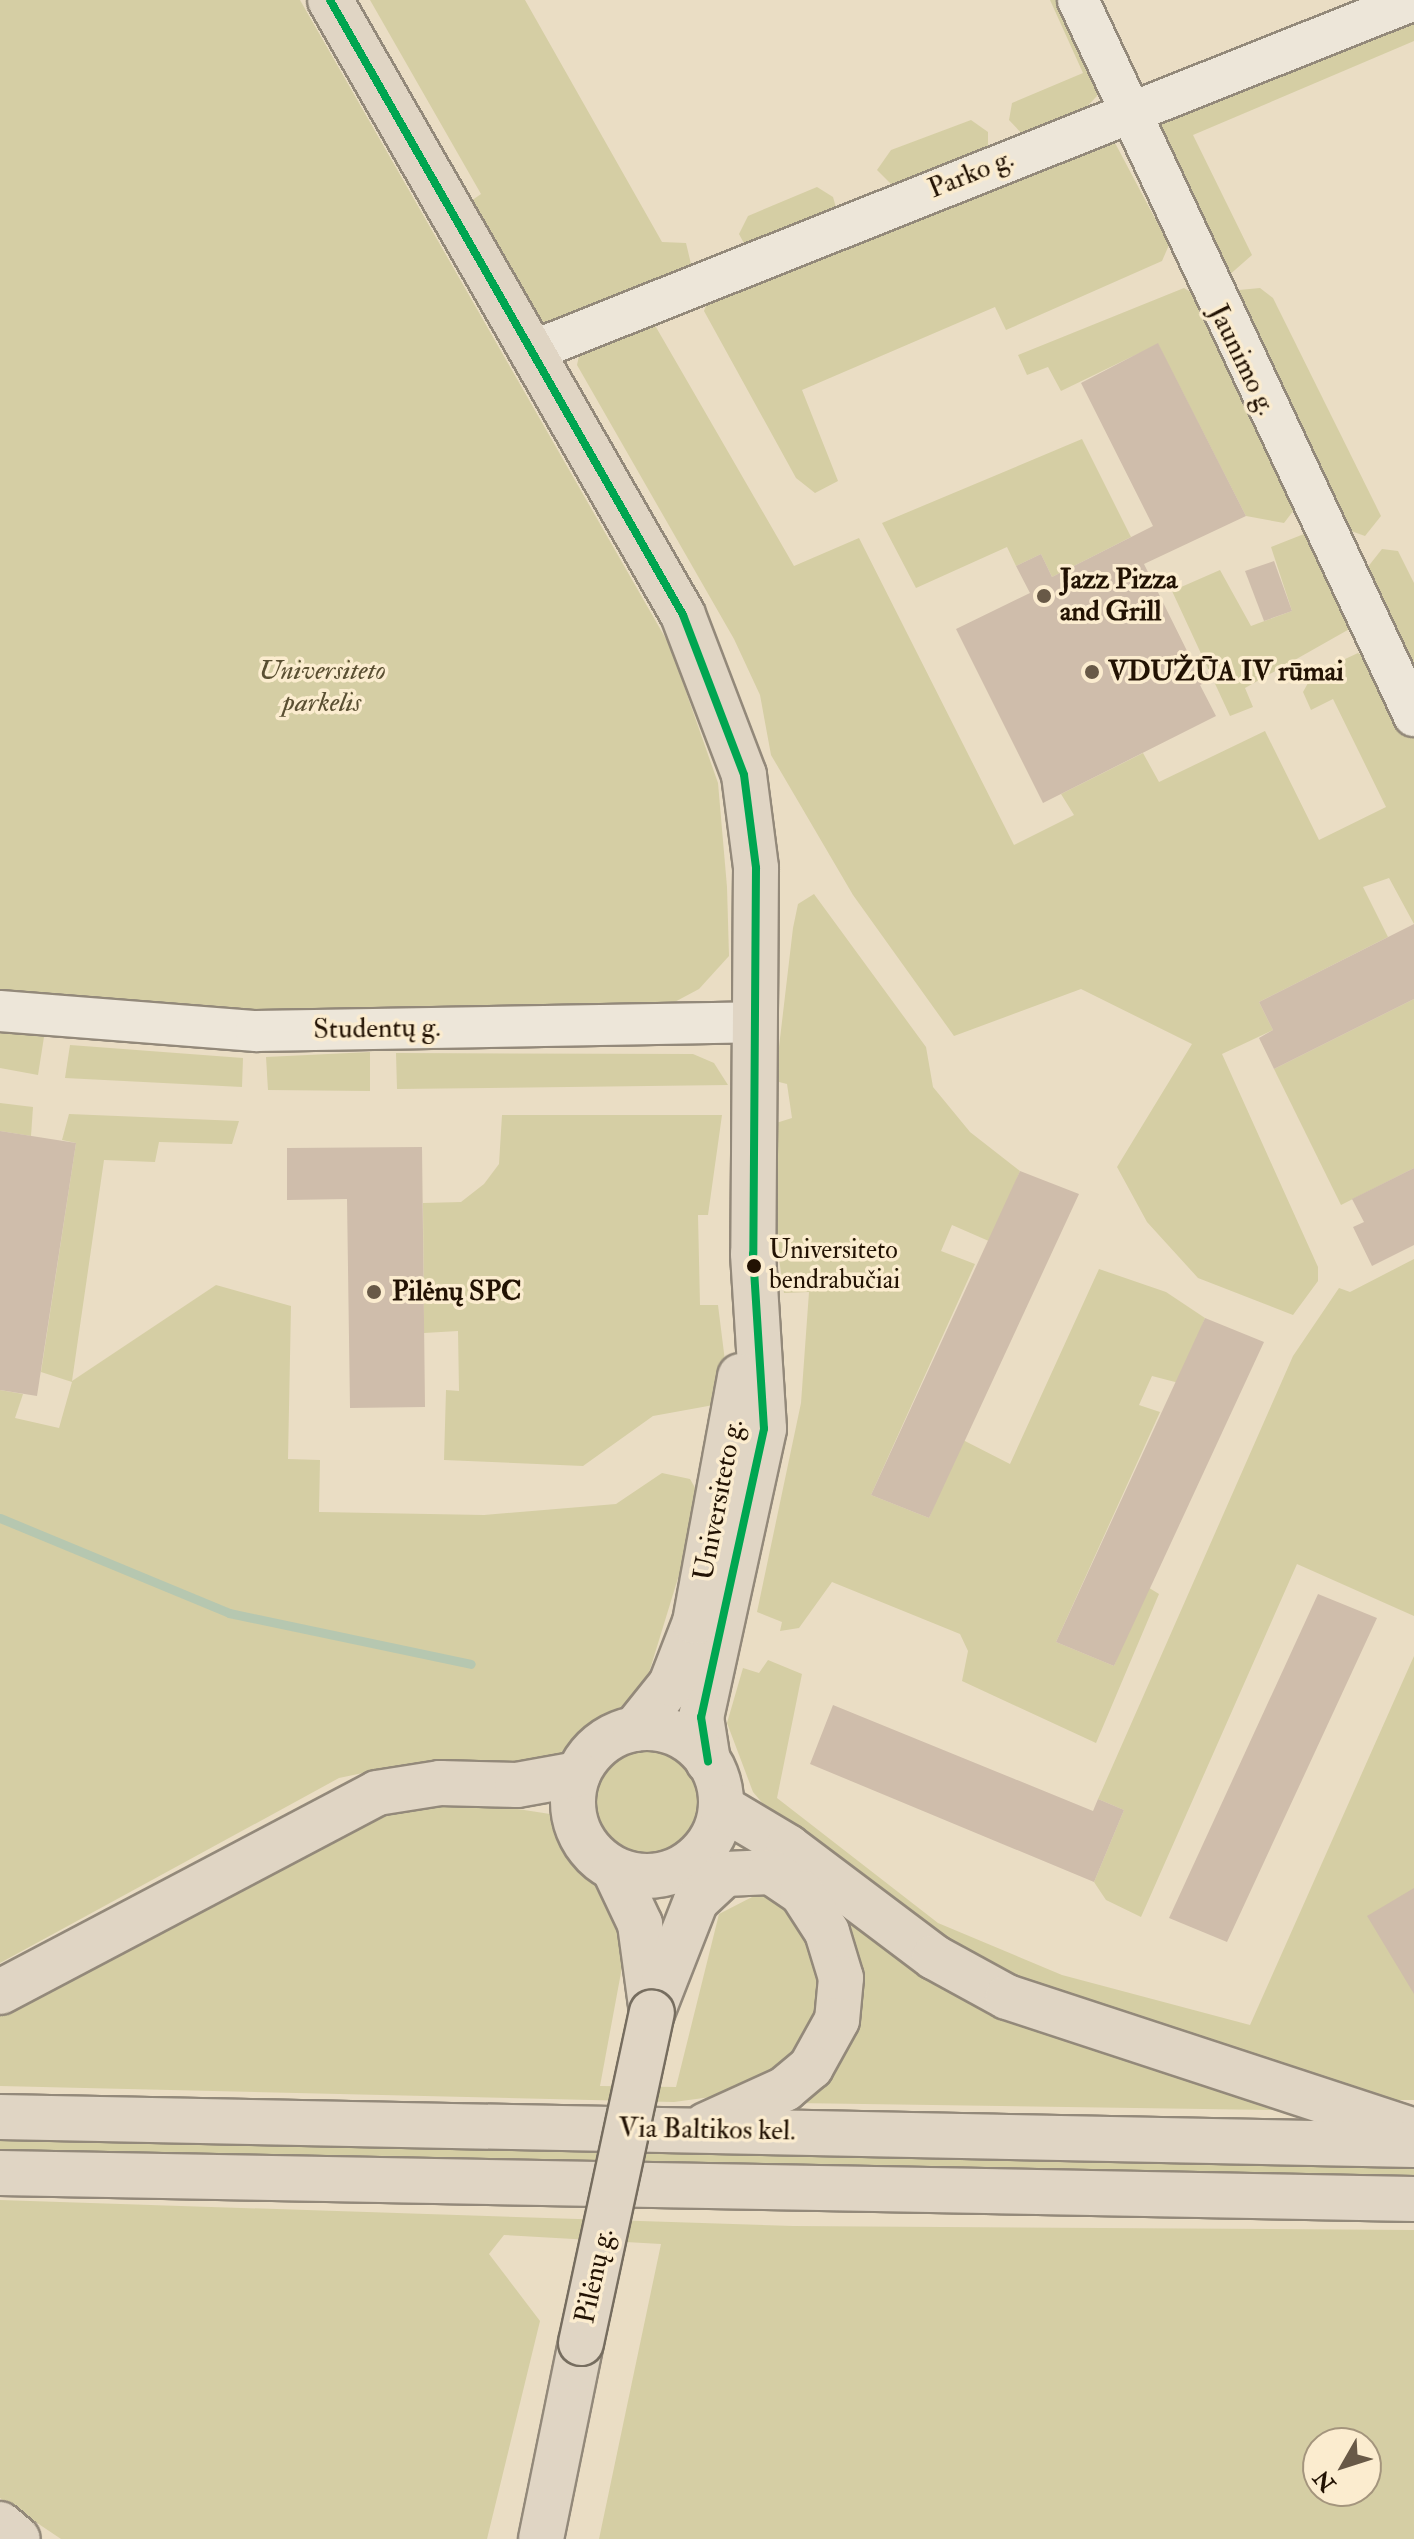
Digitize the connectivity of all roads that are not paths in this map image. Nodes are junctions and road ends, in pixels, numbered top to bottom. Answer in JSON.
{"nodes":[{"id":1,"x":330,"y":0,"type":"edge"},
{"id":2,"x":1078,"y":0,"type":"edge"},
{"id":3,"x":1414,"y":0,"type":"edge"},
{"id":4,"x":1130,"y":110,"type":"junction"},
{"id":5,"x":530,"y":352,"type":"junction"},
{"id":6,"x":1414,"y":716,"type":"edge"},
{"id":7,"x":0,"y":1011,"type":"edge"},
{"id":8,"x":755,"y":1022,"type":"junction"},
{"id":9,"x":753,"y":1254,"type":"junction"},
{"id":10,"x":635,"y":1729,"type":"junction"},
{"id":11,"x":708,"y":1761,"type":"junction"},
{"id":12,"x":578,"y":1774,"type":"junction"},
{"id":13,"x":721,"y":1807,"type":"junction"},
{"id":14,"x":685,"y":1866,"type":"junction"},
{"id":15,"x":614,"y":1869,"type":"junction"},
{"id":16,"x":0,"y":1992,"type":"edge"},
{"id":17,"x":652,"y":2013,"type":"junction"},
{"id":18,"x":0,"y":2117,"type":"edge"},
{"id":19,"x":693,"y":2130,"type":"junction"},
{"id":20,"x":1414,"y":2131,"type":"edge"},
{"id":21,"x":1414,"y":2145,"type":"edge"},
{"id":22,"x":0,"y":2173,"type":"edge"},
{"id":23,"x":90,"y":2174,"type":"junction"},
{"id":24,"x":1414,"y":2199,"type":"edge"},
{"id":25,"x":0,"y":2204,"type":"edge"},
{"id":26,"x":0,"y":2524,"type":"edge"},
{"id":27,"x":18,"y":2539,"type":"edge"},
{"id":28,"x":541,"y":2539,"type":"edge"}],
"edges":[{"from":1,"to":5,"type":"main road","name":"Universiteto g."},
{"from":2,"to":4,"type":"street","name":"Jaunimo g."},
{"from":3,"to":4,"type":"street","name":"Parko g."},
{"from":4,"to":5,"type":"street","name":"Parko g."},
{"from":4,"to":6,"type":"street","name":"Jaunimo g."},
{"from":5,"to":8,"type":"main road","name":"Universiteto g."},
{"from":7,"to":8,"type":"street","name":"Studentų g."},
{"from":8,"to":9,"type":"main road","name":"Universiteto g."},
{"from":9,"to":10,"type":"main road","name":"Universiteto g."},
{"from":9,"to":11,"type":"main road","name":"Universiteto g."},
{"from":10,"to":11,"type":"main road"},
{"from":10,"to":12,"type":"main road"},
{"from":11,"to":13,"type":"main road"},
{"from":12,"to":15,"type":"main road"},
{"from":12,"to":16,"type":"main road"},
{"from":13,"to":14,"type":"main road"},
{"from":13,"to":20,"type":"main road"},
{"from":14,"to":15,"type":"main road"},
{"from":14,"to":17,"type":"main road","name":"Pilėnų g."},
{"from":15,"to":17,"type":"main road","name":"Pilėnų g."},
{"from":17,"to":19,"type":"main road"},
{"from":17,"to":28,"type":"main road","name":"Pilėnų g.","bridge":true},
{"from":18,"to":19,"type":"main road","name":"Via Baltikos kel."},
{"from":19,"to":21,"type":"main road","name":"Via Baltikos kel."},
{"from":22,"to":23,"type":"main road","name":"Via Baltikos kel."},
{"from":23,"to":24,"type":"main road","name":"Via Baltikos kel."},
{"from":23,"to":25,"type":"main road"},
{"from":26,"to":27,"type":"main road"}]}
